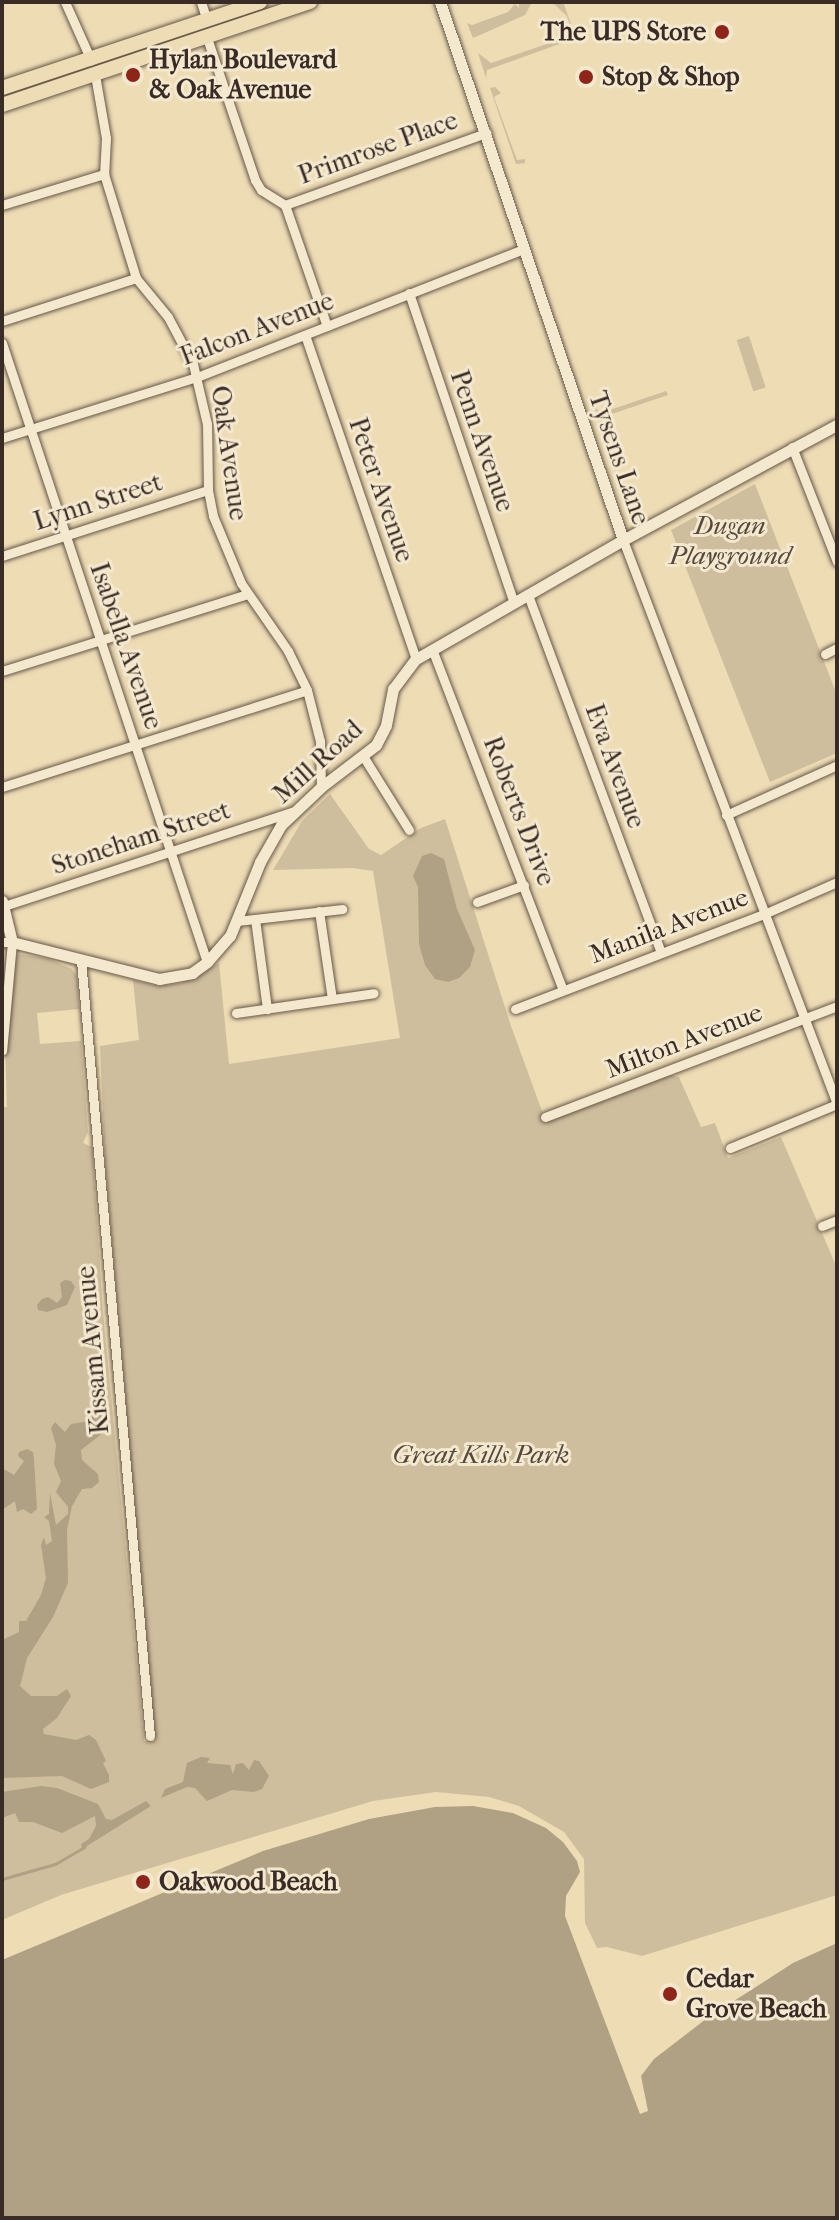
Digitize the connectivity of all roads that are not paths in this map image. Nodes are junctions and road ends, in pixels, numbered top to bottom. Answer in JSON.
{"nodes":[{"id":1,"x":65,"y":2,"type":"edge"},
{"id":2,"x":201,"y":2,"type":"edge"},
{"id":3,"x":260,"y":2,"type":"edge"},
{"id":4,"x":310,"y":2,"type":"edge"},
{"id":5,"x":440,"y":2,"type":"edge"},
{"id":6,"x":207,"y":21,"type":"junction"},
{"id":7,"x":207,"y":38,"type":"junction"},
{"id":8,"x":93,"y":68,"type":"junction"},
{"id":9,"x":2,"y":88,"type":"edge"},
{"id":10,"x":2,"y":105,"type":"edge"},
{"id":11,"x":486,"y":133,"type":"junction"},
{"id":12,"x":104,"y":174,"type":"junction"},
{"id":13,"x":2,"y":205,"type":"edge"},
{"id":14,"x":285,"y":205,"type":"junction"},
{"id":15,"x":524,"y":249,"type":"junction"},
{"id":16,"x":136,"y":278,"type":"junction"},
{"id":17,"x":409,"y":293,"type":"junction"},
{"id":18,"x":2,"y":321,"type":"edge"},
{"id":19,"x":327,"y":326,"type":"junction"},
{"id":20,"x":305,"y":335,"type":"junction"},
{"id":21,"x":2,"y":343,"type":"edge"},
{"id":22,"x":197,"y":377,"type":"junction"},
{"id":23,"x":837,"y":425,"type":"edge"},
{"id":24,"x":32,"y":429,"type":"junction"},
{"id":25,"x":2,"y":438,"type":"edge"},
{"id":26,"x":792,"y":447,"type":"junction"},
{"id":27,"x":208,"y":490,"type":"junction"},
{"id":28,"x":837,"y":531,"type":"edge"},
{"id":29,"x":66,"y":536,"type":"junction"},
{"id":30,"x":826,"y":536,"type":"junction"},
{"id":31,"x":623,"y":540,"type":"junction"},
{"id":32,"x":2,"y":556,"type":"edge"},
{"id":33,"x":837,"y":562,"type":"edge"},
{"id":34,"x":247,"y":594,"type":"junction"},
{"id":35,"x":528,"y":595,"type":"junction"},
{"id":36,"x":514,"y":603,"type":"junction"},
{"id":37,"x":101,"y":640,"type":"junction"},
{"id":38,"x":837,"y":648,"type":"edge"},
{"id":39,"x":432,"y":649,"type":"junction"},
{"id":40,"x":825,"y":654,"type":"dead end"},
{"id":41,"x":416,"y":659,"type":"junction"},
{"id":42,"x":2,"y":671,"type":"edge"},
{"id":43,"x":307,"y":690,"type":"junction"},
{"id":44,"x":136,"y":744,"type":"junction"},
{"id":45,"x":363,"y":756,"type":"junction"},
{"id":46,"x":837,"y":765,"type":"edge"},
{"id":47,"x":2,"y":787,"type":"edge"},
{"id":48,"x":321,"y":787,"type":"junction"},
{"id":49,"x":292,"y":812,"type":"junction"},
{"id":50,"x":726,"y":815,"type":"junction"},
{"id":51,"x":409,"y":830,"type":"dead end"},
{"id":52,"x":171,"y":850,"type":"junction"},
{"id":53,"x":837,"y":882,"type":"edge"},
{"id":54,"x":524,"y":885,"type":"junction"},
{"id":55,"x":477,"y":902,"type":"dead end"},
{"id":56,"x":3,"y":903,"type":"edge"},
{"id":57,"x":342,"y":909,"type":"dead end"},
{"id":58,"x":319,"y":911,"type":"junction"},
{"id":59,"x":764,"y":914,"type":"junction"},
{"id":60,"x":255,"y":919,"type":"junction"},
{"id":61,"x":237,"y":921,"type":"junction"},
{"id":62,"x":7,"y":942,"type":"edge"},
{"id":63,"x":661,"y":952,"type":"junction"},
{"id":64,"x":81,"y":960,"type":"junction"},
{"id":65,"x":207,"y":962,"type":"junction"},
{"id":66,"x":563,"y":990,"type":"junction"},
{"id":67,"x":374,"y":993,"type":"dead end"},
{"id":68,"x":332,"y":999,"type":"junction"},
{"id":69,"x":837,"y":1006,"type":"edge"},
{"id":70,"x":267,"y":1009,"type":"junction"},
{"id":71,"x":515,"y":1009,"type":"dead end"},
{"id":72,"x":236,"y":1013,"type":"dead end"},
{"id":73,"x":805,"y":1019,"type":"junction"},
{"id":74,"x":2,"y":1051,"type":"edge"},
{"id":75,"x":837,"y":1104,"type":"edge"},
{"id":76,"x":545,"y":1117,"type":"dead end"},
{"id":77,"x":730,"y":1148,"type":"dead end"},
{"id":78,"x":837,"y":1220,"type":"edge"},
{"id":79,"x":822,"y":1226,"type":"dead end"},
{"id":80,"x":150,"y":1736,"type":"dead end"}],
"edges":[{"from":1,"to":8,"type":"street","name":"Oak Avenue"},
{"from":2,"to":6,"type":"street"},
{"from":3,"to":6,"type":"main road"},
{"from":4,"to":7,"type":"main road"},
{"from":5,"to":11,"type":"street","name":"Tysens Lane"},
{"from":6,"to":8,"type":"main road"},
{"from":7,"to":8,"type":"main road"},
{"from":7,"to":14,"type":"street"},
{"from":8,"to":9,"type":"main road"},
{"from":8,"to":10,"type":"main road"},
{"from":8,"to":12,"type":"street","name":"Oak Avenue"},
{"from":11,"to":14,"type":"street","name":"Primrose Place"},
{"from":11,"to":15,"type":"street","name":"Tysens Lane"},
{"from":12,"to":13,"type":"street"},
{"from":12,"to":16,"type":"street","name":"Oak Avenue"},
{"from":14,"to":19,"type":"street"},
{"from":15,"to":17,"type":"street","name":"Falcon Avenue"},
{"from":15,"to":31,"type":"street","name":"Tysens Lane"},
{"from":16,"to":18,"type":"street"},
{"from":16,"to":22,"type":"street","name":"Oak Avenue"},
{"from":17,"to":19,"type":"street","name":"Falcon Avenue"},
{"from":17,"to":36,"type":"street","name":"Penn Avenue"},
{"from":19,"to":20,"type":"street","name":"Falcon Avenue"},
{"from":20,"to":22,"type":"street","name":"Falcon Avenue"},
{"from":20,"to":41,"type":"street","name":"Peter Avenue"},
{"from":21,"to":24,"type":"street","name":"Isabella Avenue"},
{"from":22,"to":24,"type":"street","name":"Falcon Avenue"},
{"from":22,"to":27,"type":"street","name":"Oak Avenue"},
{"from":23,"to":26,"type":"street","name":"Mill Road"},
{"from":24,"to":25,"type":"street","name":"Falcon Avenue"},
{"from":24,"to":29,"type":"street","name":"Isabella Avenue"},
{"from":26,"to":30,"type":"street"},
{"from":26,"to":31,"type":"street","name":"Mill Road"},
{"from":27,"to":29,"type":"street","name":"Lynn Street"},
{"from":27,"to":34,"type":"street","name":"Oak Avenue"},
{"from":28,"to":30,"type":"street"},
{"from":29,"to":32,"type":"street","name":"Lynn Street"},
{"from":29,"to":37,"type":"street","name":"Isabella Avenue"},
{"from":30,"to":33,"type":"street"},
{"from":31,"to":35,"type":"street","name":"Mill Road"},
{"from":31,"to":50,"type":"street","name":"Tysens Lane"},
{"from":34,"to":37,"type":"street"},
{"from":34,"to":43,"type":"street","name":"Oak Avenue"},
{"from":35,"to":36,"type":"street","name":"Mill Road"},
{"from":35,"to":63,"type":"street","name":"Eva Avenue"},
{"from":36,"to":39,"type":"street","name":"Mill Road"},
{"from":37,"to":42,"type":"street"},
{"from":37,"to":44,"type":"street","name":"Isabella Avenue"},
{"from":38,"to":40,"type":"street"},
{"from":39,"to":41,"type":"street","name":"Mill Road"},
{"from":39,"to":54,"type":"street","name":"Roberts Drive"},
{"from":41,"to":45,"type":"street","name":"Mill Road"},
{"from":43,"to":44,"type":"street"},
{"from":43,"to":48,"type":"street","name":"Oak Avenue"},
{"from":44,"to":47,"type":"street"},
{"from":44,"to":52,"type":"street","name":"Isabella Avenue"},
{"from":45,"to":48,"type":"street","name":"Mill Road"},
{"from":45,"to":51,"type":"street"},
{"from":46,"to":50,"type":"street"},
{"from":48,"to":49,"type":"street","name":"Mill Road"},
{"from":49,"to":52,"type":"street","name":"Stoneham Street"},
{"from":49,"to":61,"type":"street","name":"Mill Road"},
{"from":50,"to":59,"type":"street","name":"Tysens Lane"},
{"from":52,"to":56,"type":"street","name":"Stoneham Street"},
{"from":52,"to":65,"type":"street","name":"Isabella Avenue"},
{"from":53,"to":59,"type":"street","name":"Manila Avenue"},
{"from":54,"to":55,"type":"street"},
{"from":54,"to":66,"type":"street","name":"Roberts Drive"},
{"from":56,"to":62,"type":"street"},
{"from":57,"to":58,"type":"street"},
{"from":58,"to":60,"type":"street"},
{"from":58,"to":68,"type":"street"},
{"from":59,"to":63,"type":"street","name":"Manila Avenue"},
{"from":59,"to":73,"type":"street","name":"Tysens Lane"},
{"from":60,"to":61,"type":"street"},
{"from":60,"to":70,"type":"street"},
{"from":61,"to":65,"type":"street","name":"Mill Road"},
{"from":62,"to":64,"type":"street"},
{"from":62,"to":74,"type":"street"},
{"from":63,"to":66,"type":"street","name":"Manila Avenue"},
{"from":64,"to":65,"type":"street"},
{"from":64,"to":80,"type":"street","name":"Kissam Avenue"},
{"from":66,"to":71,"type":"street","name":"Manila Avenue"},
{"from":67,"to":68,"type":"street"},
{"from":68,"to":70,"type":"street"},
{"from":69,"to":73,"type":"street","name":"Milton Avenue"},
{"from":70,"to":72,"type":"street"},
{"from":73,"to":75,"type":"street","name":"Tysens Lane"},
{"from":73,"to":76,"type":"street","name":"Milton Avenue"},
{"from":75,"to":77,"type":"street"},
{"from":78,"to":79,"type":"street"}]}
